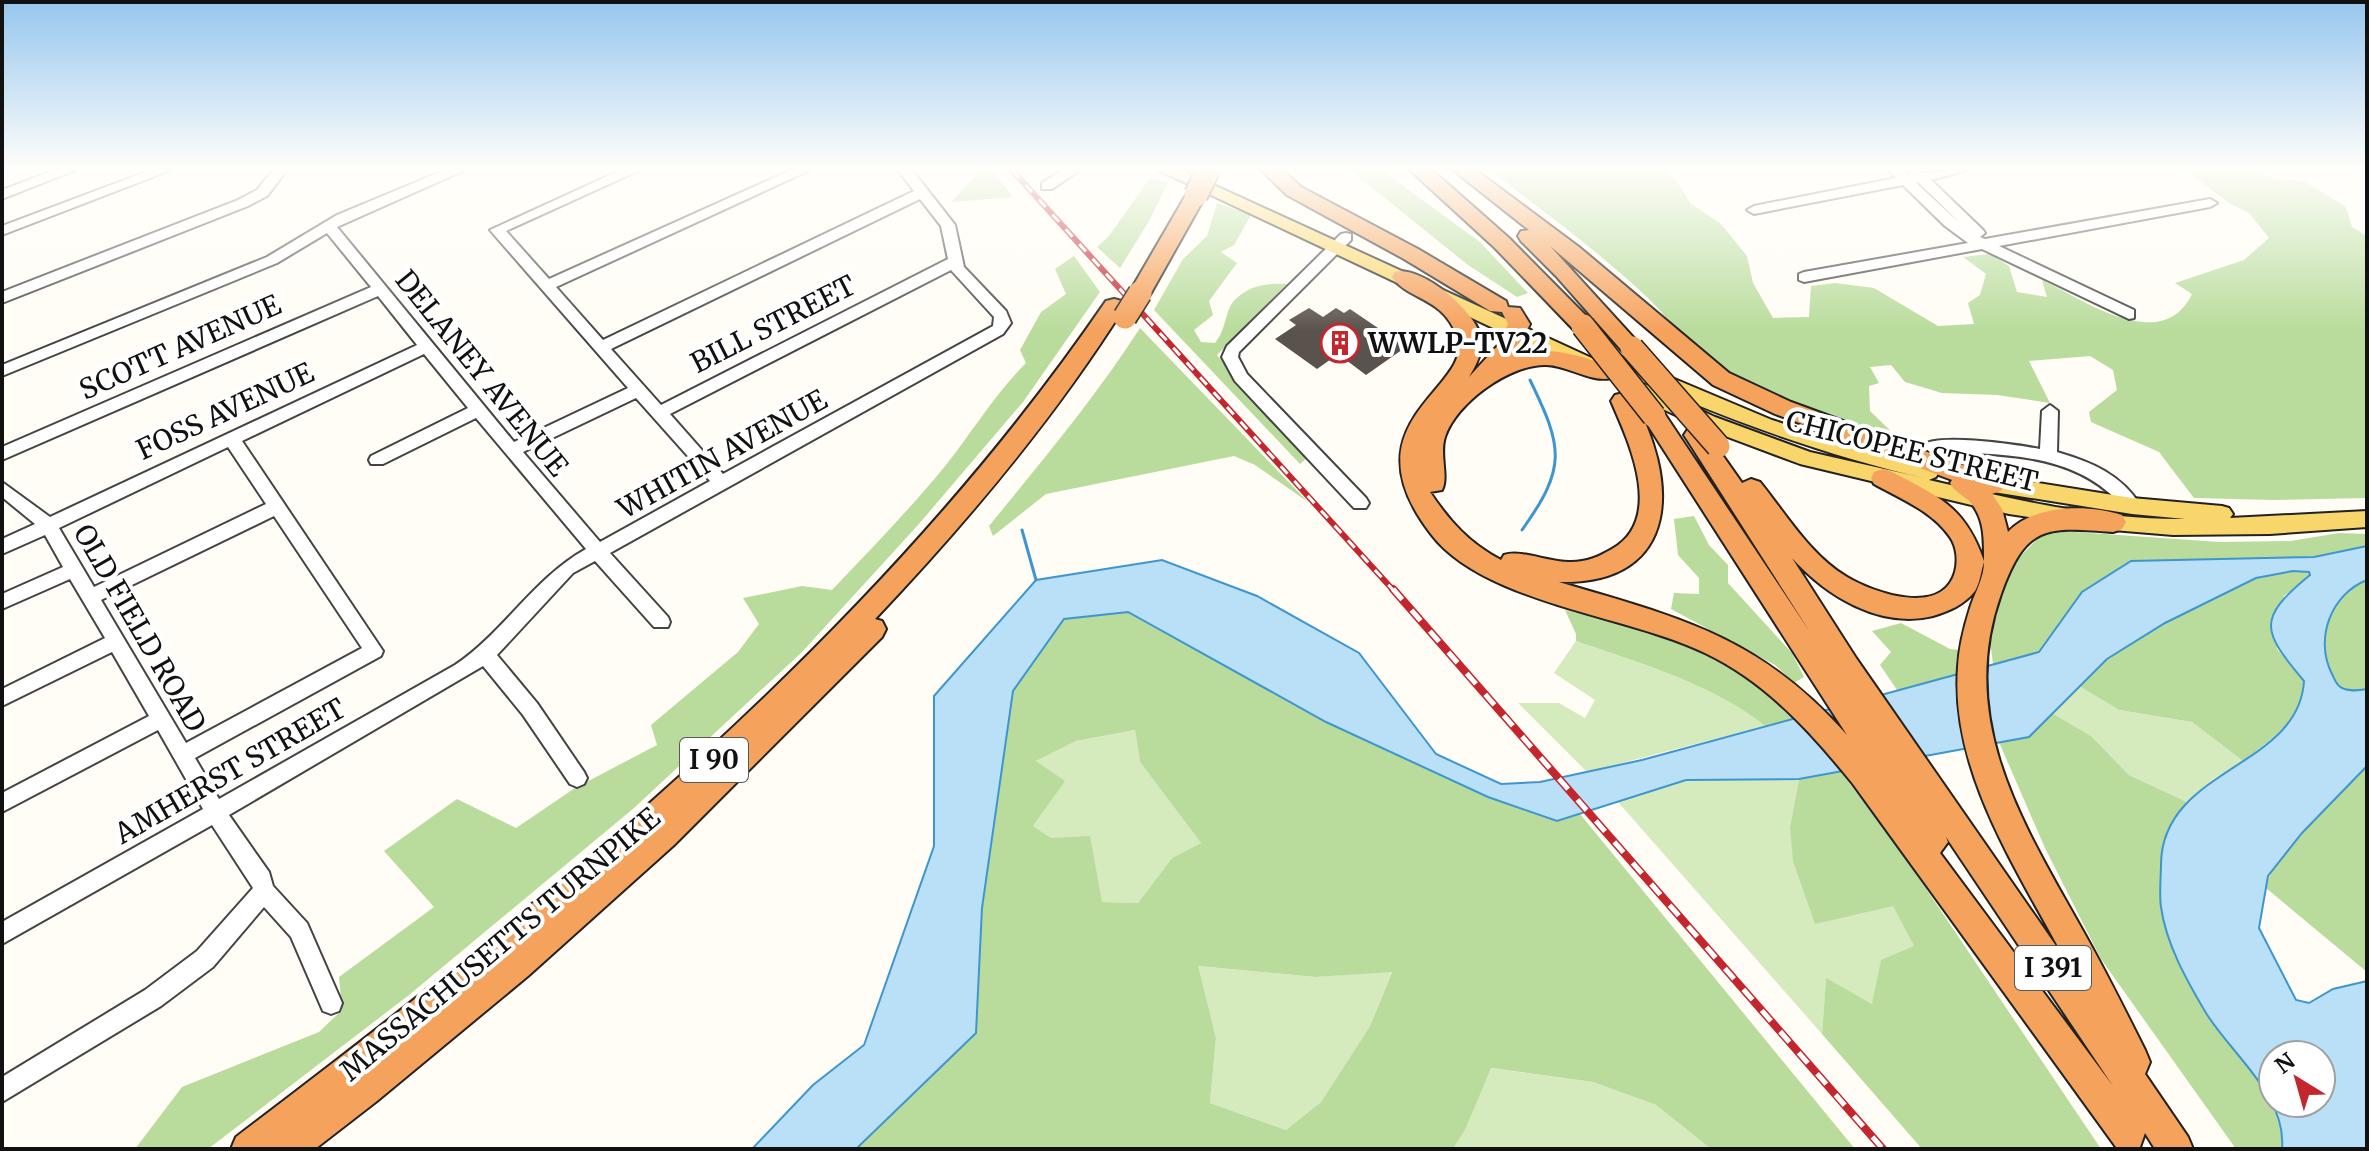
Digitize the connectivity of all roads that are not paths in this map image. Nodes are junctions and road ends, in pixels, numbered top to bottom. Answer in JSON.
{"nodes":[{"id":1,"x":21,"y":224,"type":"edge"},
{"id":2,"x":190,"y":224,"type":"edge"},
{"id":3,"x":334,"y":224,"type":"edge"},
{"id":4,"x":511,"y":224,"type":"edge"},
{"id":5,"x":684,"y":224,"type":"edge"},
{"id":6,"x":857,"y":224,"type":"edge"},
{"id":7,"x":947,"y":224,"type":"edge"},
{"id":8,"x":1168,"y":224,"type":"edge"},
{"id":9,"x":1298,"y":224,"type":"edge"},
{"id":10,"x":1298,"y":224,"type":"edge"},
{"id":11,"x":1355,"y":224,"type":"edge"},
{"id":12,"x":1471,"y":224,"type":"edge"},
{"id":13,"x":1479,"y":224,"type":"edge"},
{"id":14,"x":1512,"y":224,"type":"edge"},
{"id":15,"x":1535,"y":224,"type":"edge"},
{"id":16,"x":1951,"y":224,"type":"edge"},
{"id":17,"x":2102,"y":224,"type":"edge"},
{"id":18,"x":329,"y":226,"type":"junction"},
{"id":19,"x":2,"y":231,"type":"edge"},
{"id":20,"x":1341,"y":241,"type":"junction"},
{"id":21,"x":1985,"y":246,"type":"junction"},
{"id":22,"x":954,"y":262,"type":"junction"},
{"id":23,"x":1528,"y":268,"type":"junction"},
{"id":24,"x":1403,"y":277,"type":"junction"},
{"id":25,"x":1804,"y":277,"type":"dead end"},
{"id":26,"x":546,"y":286,"type":"junction"},
{"id":27,"x":380,"y":289,"type":"junction"},
{"id":28,"x":2,"y":298,"type":"edge"},
{"id":29,"x":1127,"y":299,"type":"junction"},
{"id":30,"x":2129,"y":314,"type":"dead end"},
{"id":31,"x":1509,"y":316,"type":"junction"},
{"id":32,"x":1583,"y":326,"type":"junction"},
{"id":33,"x":425,"y":347,"type":"junction"},
{"id":34,"x":601,"y":347,"type":"junction"},
{"id":35,"x":2,"y":371,"type":"edge"},
{"id":36,"x":1603,"y":372,"type":"junction"},
{"id":37,"x":1475,"y":386,"type":"junction"},
{"id":38,"x":640,"y":389,"type":"junction"},
{"id":39,"x":477,"y":411,"type":"junction"},
{"id":40,"x":2050,"y":411,"type":"dead end"},
{"id":41,"x":660,"y":412,"type":"junction"},
{"id":42,"x":231,"y":438,"type":"junction"},
{"id":43,"x":1707,"y":440,"type":"junction"},
{"id":44,"x":1930,"y":446,"type":"dead end"},
{"id":45,"x":511,"y":451,"type":"junction"},
{"id":46,"x":2,"y":454,"type":"edge"},
{"id":47,"x":2048,"y":458,"type":"junction"},
{"id":48,"x":377,"y":460,"type":"dead end"},
{"id":49,"x":1943,"y":475,"type":"joint"},
{"id":50,"x":1883,"y":478,"type":"junction"},
{"id":51,"x":722,"y":484,"type":"junction"},
{"id":52,"x":2,"y":488,"type":"edge"},
{"id":53,"x":1990,"y":494,"type":"junction"},
{"id":54,"x":1360,"y":503,"type":"dead end"},
{"id":55,"x":276,"y":507,"type":"junction"},
{"id":56,"x":2367,"y":509,"type":"edge"},
{"id":57,"x":2123,"y":514,"type":"junction"},
{"id":58,"x":2367,"y":519,"type":"edge"},
{"id":59,"x":48,"y":525,"type":"junction"},
{"id":60,"x":2,"y":547,"type":"edge"},
{"id":61,"x":596,"y":552,"type":"junction"},
{"id":62,"x":73,"y":570,"type":"junction"},
{"id":63,"x":1997,"y":573,"type":"junction"},
{"id":64,"x":89,"y":598,"type":"junction"},
{"id":65,"x":2,"y":602,"type":"edge"},
{"id":66,"x":661,"y":622,"type":"dead end"},
{"id":67,"x":115,"y":642,"type":"junction"},
{"id":68,"x":485,"y":655,"type":"junction"},
{"id":69,"x":1833,"y":669,"type":"junction"},
{"id":70,"x":2,"y":698,"type":"edge"},
{"id":71,"x":161,"y":719,"type":"junction"},
{"id":72,"x":182,"y":755,"type":"junction"},
{"id":73,"x":577,"y":778,"type":"dead end"},
{"id":74,"x":1907,"y":797,"type":"junction"},
{"id":75,"x":2,"y":803,"type":"edge"},
{"id":76,"x":215,"y":811,"type":"junction"},
{"id":77,"x":264,"y":891,"type":"junction"},
{"id":78,"x":2,"y":934,"type":"edge"},
{"id":79,"x":331,"y":1003,"type":"dead end"},
{"id":80,"x":2,"y":1090,"type":"edge"},
{"id":81,"x":2132,"y":1142,"type":"edge"},
{"id":82,"x":2174,"y":1146,"type":"edge"},
{"id":83,"x":248,"y":1149,"type":"edge"},
{"id":84,"x":287,"y":1149,"type":"edge"}],
"edges":[{"from":1,"to":19,"type":"street"},
{"from":2,"to":28,"type":"street"},
{"from":3,"to":18,"type":"street"},
{"from":4,"to":26,"type":"street"},
{"from":5,"to":26,"type":"street"},
{"from":6,"to":34,"type":"street"},
{"from":7,"to":22,"type":"street"},
{"from":8,"to":29,"type":"highway","name":"MASSACHUSETTS TURNPIKE","number":"I 90"},
{"from":9,"to":20,"type":"main road","name":"CHICOPEE STREET"},
{"from":10,"to":20,"type":"main road","name":"CHICOPEE STREET"},
{"from":11,"to":31,"type":"highway"},
{"from":12,"to":23,"type":"highway"},
{"from":13,"to":23,"type":"highway","number":"I 391"},
{"from":14,"to":43,"type":"highway","bridge":true},
{"from":15,"to":53,"type":"highway"},
{"from":16,"to":21,"type":"street"},
{"from":17,"to":21,"type":"street"},
{"from":18,"to":27,"type":"street","name":"DELANEY AVENUE"},
{"from":18,"to":35,"type":"street"},
{"from":20,"to":24,"type":"main road","name":"CHICOPEE STREET"},
{"from":20,"to":31,"type":"main road","name":"CHICOPEE STREET"},
{"from":20,"to":54,"type":"street"},
{"from":21,"to":25,"type":"street"},
{"from":21,"to":30,"type":"street"},
{"from":22,"to":41,"type":"street","name":"BILL STREET"},
{"from":22,"to":51,"type":"street","name":"WHITIN AVENUE"},
{"from":23,"to":32,"type":"highway","number":"I 391"},
{"from":24,"to":31,"type":"main road","name":"CHICOPEE STREET"},
{"from":24,"to":74,"type":"highway"},
{"from":26,"to":34,"type":"street"},
{"from":27,"to":33,"type":"street","name":"DELANEY AVENUE"},
{"from":27,"to":46,"type":"street","name":"SCOTT AVENUE"},
{"from":29,"to":83,"type":"highway","name":"MASSACHUSETTS TURNPIKE","number":"I 90"},
{"from":29,"to":84,"type":"highway","name":"MASSACHUSETTS TURNPIKE","number":"I 90"},
{"from":31,"to":36,"type":"main road","name":"CHICOPEE STREET"},
{"from":31,"to":37,"type":"highway"},
{"from":31,"to":49,"type":"main road","name":"CHICOPEE STREET"},
{"from":32,"to":37,"type":"highway","bridge":true},
{"from":32,"to":69,"type":"highway","number":"I 391","bridge":true},
{"from":33,"to":39,"type":"street","name":"DELANEY AVENUE"},
{"from":33,"to":42,"type":"street","name":"FOSS AVENUE"},
{"from":34,"to":38,"type":"street"},
{"from":36,"to":37,"type":"highway"},
{"from":36,"to":50,"type":"main road","name":"CHICOPEE STREET"},
{"from":38,"to":41,"type":"street"},
{"from":38,"to":45,"type":"street"},
{"from":39,"to":45,"type":"street","name":"DELANEY AVENUE"},
{"from":39,"to":48,"type":"street"},
{"from":40,"to":47,"type":"street"},
{"from":41,"to":51,"type":"street"},
{"from":42,"to":55,"type":"street"},
{"from":42,"to":59,"type":"street","name":"FOSS AVENUE"},
{"from":43,"to":50,"type":"highway"},
{"from":43,"to":69,"type":"highway","number":"I 391"},
{"from":44,"to":47,"type":"street"},
{"from":45,"to":61,"type":"street","name":"DELANEY AVENUE"},
{"from":47,"to":57,"type":"street"},
{"from":49,"to":53,"type":"highway"},
{"from":50,"to":53,"type":"main road","name":"CHICOPEE STREET"},
{"from":51,"to":61,"type":"street","name":"WHITIN AVENUE"},
{"from":52,"to":59,"type":"street","name":"OLD FIELD ROAD"},
{"from":53,"to":57,"type":"main road","name":"CHICOPEE STREET"},
{"from":53,"to":63,"type":"highway"},
{"from":55,"to":64,"type":"street"},
{"from":55,"to":72,"type":"street"},
{"from":56,"to":57,"type":"main road","name":"CHICOPEE STREET"},
{"from":57,"to":58,"type":"main road","name":"CHICOPEE STREET"},
{"from":57,"to":63,"type":"highway"},
{"from":59,"to":60,"type":"street","name":"FOSS AVENUE"},
{"from":59,"to":62,"type":"street","name":"OLD FIELD ROAD"},
{"from":61,"to":66,"type":"street","name":"DELANEY AVENUE"},
{"from":61,"to":68,"type":"street","name":"WHITIN AVENUE"},
{"from":62,"to":64,"type":"street","name":"OLD FIELD ROAD"},
{"from":62,"to":65,"type":"street"},
{"from":63,"to":82,"type":"highway"},
{"from":64,"to":67,"type":"street","name":"OLD FIELD ROAD"},
{"from":67,"to":70,"type":"street"},
{"from":67,"to":71,"type":"street","name":"OLD FIELD ROAD"},
{"from":68,"to":73,"type":"street"},
{"from":68,"to":76,"type":"street","name":"AMHERST STREET"},
{"from":69,"to":74,"type":"highway","number":"I 391"},
{"from":71,"to":72,"type":"street","name":"OLD FIELD ROAD"},
{"from":71,"to":75,"type":"street"},
{"from":72,"to":76,"type":"street","name":"OLD FIELD ROAD"},
{"from":74,"to":81,"type":"highway","number":"I 391"},
{"from":74,"to":82,"type":"highway","number":"I 391"},
{"from":76,"to":77,"type":"street","name":"OLD FIELD ROAD"},
{"from":76,"to":78,"type":"street","name":"AMHERST STREET"},
{"from":77,"to":79,"type":"street","name":"OLD FIELD ROAD"},
{"from":77,"to":80,"type":"street"}]}
